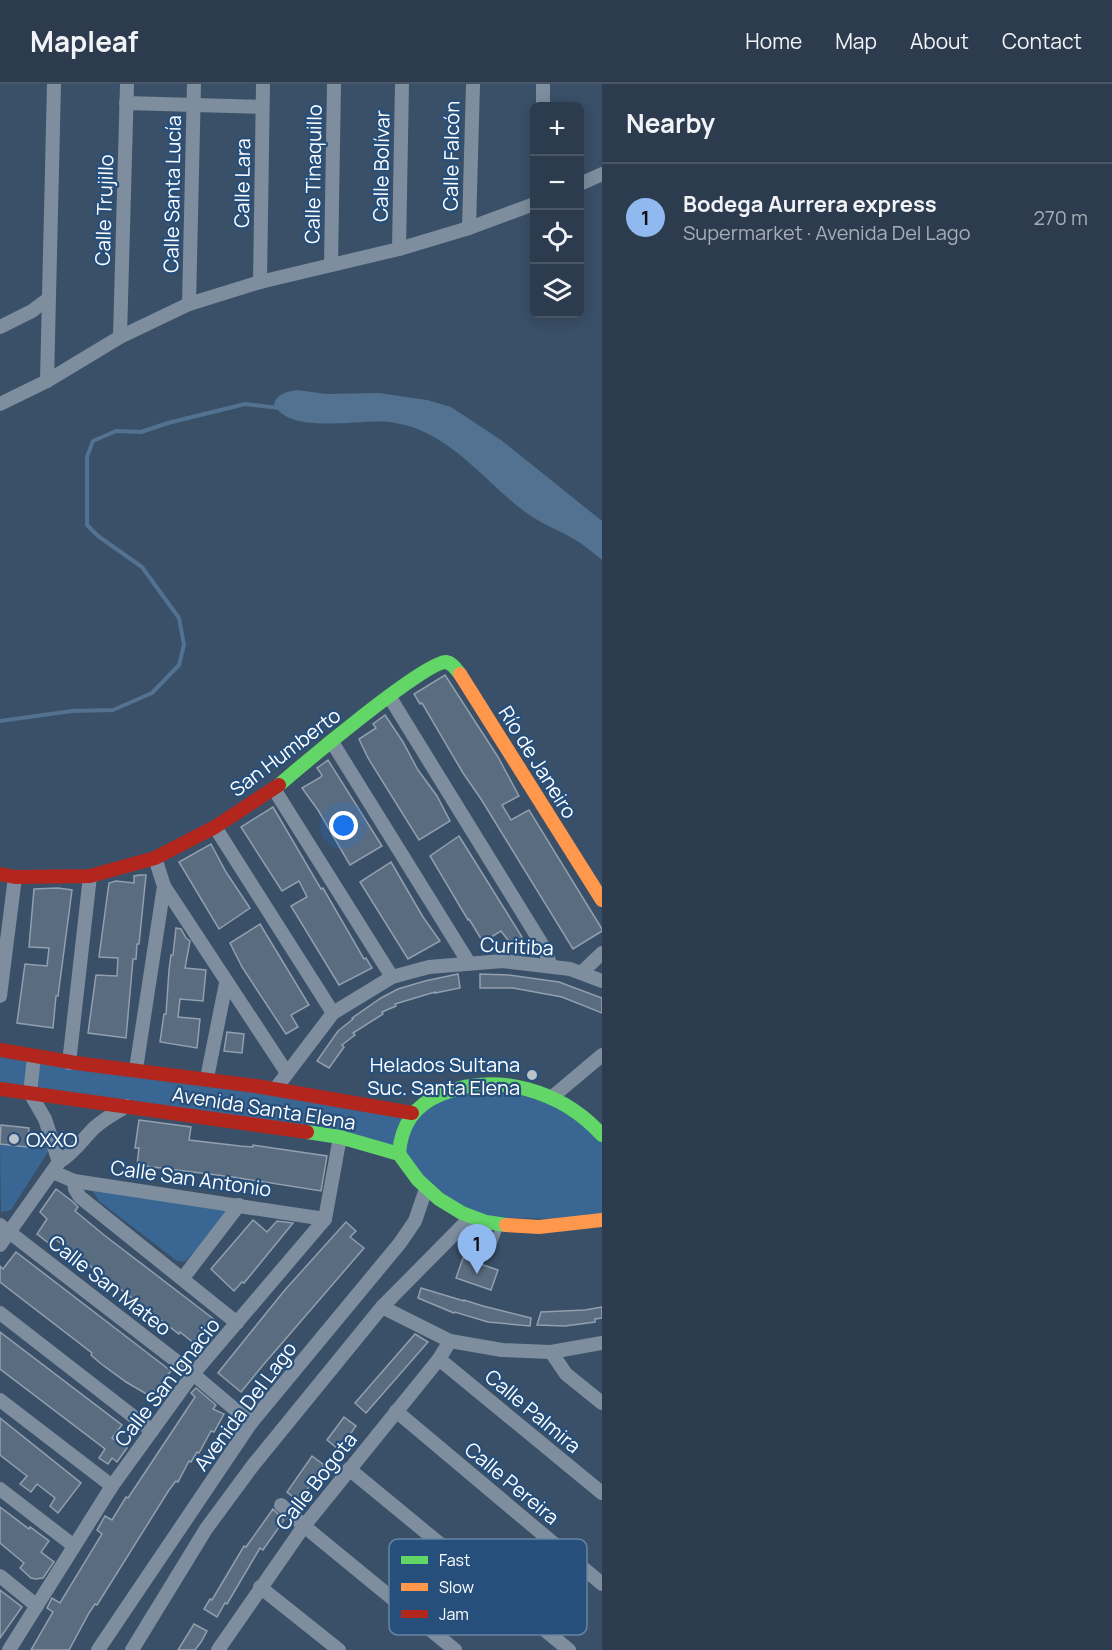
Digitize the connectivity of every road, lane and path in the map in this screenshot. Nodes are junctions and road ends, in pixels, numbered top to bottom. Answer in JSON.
{"nodes":[{"id":1,"x":54,"y":84,"type":"edge"},
{"id":2,"x":127,"y":84,"type":"edge"},
{"id":3,"x":194,"y":84,"type":"edge"},
{"id":4,"x":263,"y":84,"type":"edge"},
{"id":5,"x":334,"y":84,"type":"edge"},
{"id":6,"x":402,"y":84,"type":"edge"},
{"id":7,"x":472,"y":84,"type":"edge"},
{"id":8,"x":543,"y":84,"type":"edge"},
{"id":9,"x":543,"y":102,"type":"edge"},
{"id":10,"x":126,"y":103,"type":"junction"},
{"id":11,"x":194,"y":105,"type":"junction"},
{"id":12,"x":262,"y":108,"type":"junction"},
{"id":13,"x":602,"y":174,"type":"edge"},
{"id":14,"x":584,"y":182,"type":"edge"},
{"id":15,"x":530,"y":205,"type":"edge"},
{"id":16,"x":469,"y":228,"type":"junction"},
{"id":17,"x":399,"y":249,"type":"junction"},
{"id":18,"x":331,"y":265,"type":"junction"},
{"id":19,"x":260,"y":282,"type":"junction"},
{"id":20,"x":48,"y":299,"type":"junction"},
{"id":21,"x":189,"y":304,"type":"junction"},
{"id":22,"x":0,"y":327,"type":"edge"},
{"id":23,"x":120,"y":337,"type":"junction"},
{"id":24,"x":47,"y":381,"type":"junction"},
{"id":25,"x":0,"y":404,"type":"edge"},
{"id":26,"x":431,"y":667,"type":"joint"},
{"id":27,"x":389,"y":696,"type":"junction"},
{"id":28,"x":332,"y":742,"type":"junction"},
{"id":29,"x":274,"y":789,"type":"junction"},
{"id":30,"x":215,"y":827,"type":"junction"},
{"id":31,"x":155,"y":858,"type":"junction"},
{"id":32,"x":0,"y":874,"type":"edge"},
{"id":33,"x":90,"y":876,"type":"junction"},
{"id":34,"x":15,"y":877,"type":"junction"},
{"id":35,"x":164,"y":886,"type":"junction"},
{"id":36,"x":602,"y":900,"type":"edge"},
{"id":37,"x":602,"y":953,"type":"edge"},
{"id":38,"x":469,"y":963,"type":"junction"},
{"id":39,"x":551,"y":966,"type":"junction"},
{"id":40,"x":582,"y":973,"type":"junction"},
{"id":41,"x":392,"y":977,"type":"junction"},
{"id":42,"x":602,"y":981,"type":"edge"},
{"id":43,"x":226,"y":983,"type":"junction"},
{"id":44,"x":0,"y":996,"type":"edge"},
{"id":45,"x":333,"y":1013,"type":"junction"},
{"id":46,"x":0,"y":1050,"type":"edge"},
{"id":47,"x":602,"y":1054,"type":"edge"},
{"id":48,"x":34,"y":1057,"type":"junction"},
{"id":49,"x":69,"y":1063,"type":"junction"},
{"id":50,"x":136,"y":1069,"type":"junction"},
{"id":51,"x":287,"y":1073,"type":"junction"},
{"id":52,"x":207,"y":1078,"type":"junction"},
{"id":53,"x":276,"y":1088,"type":"junction"},
{"id":54,"x":0,"y":1089,"type":"edge"},
{"id":55,"x":30,"y":1093,"type":"junction"},
{"id":56,"x":551,"y":1098,"type":"junction"},
{"id":57,"x":127,"y":1106,"type":"junction"},
{"id":58,"x":412,"y":1113,"type":"junction"},
{"id":59,"x":601,"y":1131,"type":"edge"},
{"id":60,"x":340,"y":1137,"type":"junction"},
{"id":61,"x":399,"y":1154,"type":"junction"},
{"id":62,"x":56,"y":1167,"type":"junction"},
{"id":63,"x":74,"y":1181,"type":"junction"},
{"id":64,"x":426,"y":1188,"type":"junction"},
{"id":65,"x":238,"y":1205,"type":"junction"},
{"id":66,"x":471,"y":1218,"type":"junction"},
{"id":67,"x":601,"y":1218,"type":"edge"},
{"id":68,"x":325,"y":1219,"type":"junction"},
{"id":69,"x":500,"y":1226,"type":"junction"},
{"id":70,"x":5,"y":1228,"type":"edge"},
{"id":71,"x":456,"y":1232,"type":"junction"},
{"id":72,"x":0,"y":1245,"type":"edge"},
{"id":73,"x":183,"y":1278,"type":"junction"},
{"id":74,"x":382,"y":1307,"type":"junction"},
{"id":75,"x":0,"y":1312,"type":"edge"},
{"id":76,"x":237,"y":1323,"type":"junction"},
{"id":77,"x":450,"y":1341,"type":"junction"},
{"id":78,"x":602,"y":1343,"type":"edge"},
{"id":79,"x":551,"y":1352,"type":"junction"},
{"id":80,"x":439,"y":1359,"type":"junction"},
{"id":81,"x":193,"y":1374,"type":"junction"},
{"id":82,"x":283,"y":1386,"type":"junction"},
{"id":83,"x":0,"y":1401,"type":"edge"},
{"id":84,"x":303,"y":1403,"type":"junction"},
{"id":85,"x":602,"y":1404,"type":"edge"},
{"id":86,"x":396,"y":1411,"type":"junction"},
{"id":87,"x":251,"y":1423,"type":"junction"},
{"id":88,"x":152,"y":1431,"type":"junction"},
{"id":89,"x":349,"y":1469,"type":"junction"},
{"id":90,"x":112,"y":1486,"type":"junction"},
{"id":91,"x":0,"y":1489,"type":"edge"},
{"id":92,"x":602,"y":1493,"type":"edge"},
{"id":93,"x":281,"y":1505,"type":"dead end"},
{"id":94,"x":303,"y":1526,"type":"junction"},
{"id":95,"x":434,"y":1539,"type":"edge"},
{"id":96,"x":548,"y":1539,"type":"edge"},
{"id":97,"x":74,"y":1546,"type":"junction"},
{"id":98,"x":587,"y":1571,"type":"edge"},
{"id":99,"x":0,"y":1576,"type":"edge"},
{"id":100,"x":602,"y":1584,"type":"edge"},
{"id":101,"x":260,"y":1587,"type":"junction"},
{"id":102,"x":389,"y":1596,"type":"edge"},
{"id":103,"x":37,"y":1606,"type":"junction"},
{"id":104,"x":437,"y":1635,"type":"edge"},
{"id":105,"x":551,"y":1635,"type":"edge"},
{"id":106,"x":221,"y":1649,"type":"edge"},
{"id":107,"x":9,"y":1650,"type":"edge"},
{"id":108,"x":98,"y":1650,"type":"edge"},
{"id":109,"x":132,"y":1650,"type":"edge"},
{"id":110,"x":339,"y":1650,"type":"edge"},
{"id":111,"x":455,"y":1650,"type":"edge"},
{"id":112,"x":569,"y":1650,"type":"edge"}],
"edges":[{"from":1,"to":20,"type":"street"},
{"from":2,"to":10,"type":"street","name":"Calle Trujillo"},
{"from":3,"to":11,"type":"street","name":"Calle Santa Lucía"},
{"from":4,"to":12,"type":"street","name":"Calle Lara"},
{"from":5,"to":18,"type":"street","name":"Calle Tinaquillo"},
{"from":6,"to":17,"type":"street","name":"Calle Bolívar"},
{"from":7,"to":16,"type":"street","name":"Calle Falcón"},
{"from":8,"to":9,"type":"street"},
{"from":10,"to":11,"type":"street"},
{"from":10,"to":23,"type":"street","name":"Calle Trujillo"},
{"from":11,"to":12,"type":"street"},
{"from":11,"to":21,"type":"street","name":"Calle Santa Lucía"},
{"from":12,"to":19,"type":"street","name":"Calle Lara"},
{"from":13,"to":14,"type":"street"},
{"from":15,"to":16,"type":"street"},
{"from":16,"to":17,"type":"street"},
{"from":17,"to":18,"type":"street"},
{"from":18,"to":19,"type":"street"},
{"from":19,"to":21,"type":"street"},
{"from":20,"to":22,"type":"street"},
{"from":20,"to":24,"type":"street"},
{"from":21,"to":23,"type":"street"},
{"from":23,"to":24,"type":"street"},
{"from":24,"to":25,"type":"street"},
{"from":26,"to":27,"type":"street","name":"San Humberto"},
{"from":26,"to":36,"type":"street","name":"Río de Janeiro"},
{"from":27,"to":28,"type":"street","name":"San Humberto"},
{"from":27,"to":39,"type":"street"},
{"from":28,"to":29,"type":"street","name":"San Humberto"},
{"from":28,"to":38,"type":"street"},
{"from":29,"to":30,"type":"street","name":"San Humberto"},
{"from":29,"to":41,"type":"street"},
{"from":30,"to":31,"type":"street","name":"San Humberto"},
{"from":30,"to":45,"type":"street"},
{"from":31,"to":33,"type":"street","name":"San Humberto"},
{"from":31,"to":35,"type":"street"},
{"from":32,"to":34,"type":"street","name":"San Humberto"},
{"from":33,"to":34,"type":"street","name":"San Humberto"},
{"from":33,"to":49,"type":"street"},
{"from":34,"to":44,"type":"street"},
{"from":35,"to":43,"type":"street"},
{"from":35,"to":50,"type":"street"},
{"from":37,"to":40,"type":"street"},
{"from":38,"to":39,"type":"street","name":"Curitiba"},
{"from":38,"to":41,"type":"street","name":"Curitiba"},
{"from":39,"to":40,"type":"street","name":"Curitiba"},
{"from":40,"to":42,"type":"street","name":"Curitiba"},
{"from":41,"to":45,"type":"street","name":"Curitiba"},
{"from":43,"to":51,"type":"street"},
{"from":43,"to":52,"type":"street"},
{"from":45,"to":51,"type":"street"},
{"from":46,"to":48,"type":"street","name":"Avenida Santa Elena"},
{"from":47,"to":56,"type":"street"},
{"from":48,"to":49,"type":"street","name":"Avenida Santa Elena"},
{"from":48,"to":55,"type":"street"},
{"from":49,"to":50,"type":"street","name":"Avenida Santa Elena"},
{"from":50,"to":52,"type":"street","name":"Avenida Santa Elena"},
{"from":51,"to":53,"type":"street"},
{"from":52,"to":53,"type":"street","name":"Avenida Santa Elena"},
{"from":53,"to":58,"type":"street","name":"Avenida Santa Elena"},
{"from":54,"to":55,"type":"street","name":"Avenida Santa Elena"},
{"from":55,"to":57,"type":"street","name":"Avenida Santa Elena"},
{"from":55,"to":62,"type":"street"},
{"from":56,"to":58,"type":"street"},
{"from":56,"to":59,"type":"street"},
{"from":57,"to":60,"type":"street","name":"Avenida Santa Elena"},
{"from":57,"to":62,"type":"street"},
{"from":58,"to":61,"type":"street"},
{"from":60,"to":61,"type":"street","name":"Avenida Santa Elena"},
{"from":60,"to":68,"type":"street","name":"Calle San Ignacio"},
{"from":61,"to":64,"type":"street"},
{"from":62,"to":63,"type":"street","name":"Calle San Antonio"},
{"from":62,"to":70,"type":"street"},
{"from":63,"to":65,"type":"street","name":"Calle San Antonio"},
{"from":63,"to":73,"type":"street"},
{"from":64,"to":66,"type":"street"},
{"from":64,"to":82,"type":"street","name":"Avenida Del Lago"},
{"from":65,"to":68,"type":"street","name":"Calle San Antonio"},
{"from":65,"to":73,"type":"street"},
{"from":66,"to":69,"type":"street"},
{"from":66,"to":71,"type":"street"},
{"from":67,"to":69,"type":"street"},
{"from":68,"to":76,"type":"street","name":"Calle San Ignacio"},
{"from":69,"to":71,"type":"lane"},
{"from":70,"to":72,"type":"street"},
{"from":70,"to":81,"type":"street","name":"Calle San Mateo"},
{"from":71,"to":74,"type":"street"},
{"from":73,"to":76,"type":"street"},
{"from":74,"to":77,"type":"street"},
{"from":74,"to":84,"type":"street"},
{"from":75,"to":88,"type":"street"},
{"from":76,"to":81,"type":"street","name":"Calle San Ignacio"},
{"from":77,"to":79,"type":"street"},
{"from":77,"to":80,"type":"street","name":"Calle Bogota"},
{"from":78,"to":79,"type":"street"},
{"from":79,"to":85,"type":"street"},
{"from":80,"to":86,"type":"street","name":"Calle Bogota"},
{"from":80,"to":92,"type":"street","name":"Calle Palmira"},
{"from":81,"to":87,"type":"street","name":"Calle San Mateo"},
{"from":81,"to":88,"type":"street","name":"Calle San Ignacio"},
{"from":82,"to":84,"type":"street"},
{"from":82,"to":87,"type":"street","name":"Avenida Del Lago"},
{"from":83,"to":90,"type":"street"},
{"from":84,"to":109,"type":"street"},
{"from":86,"to":89,"type":"street","name":"Calle Bogota"},
{"from":86,"to":96,"type":"street","name":"Calle Pereira"},
{"from":87,"to":108,"type":"street","name":"Avenida Del Lago"},
{"from":88,"to":90,"type":"street","name":"Calle San Ignacio"},
{"from":89,"to":94,"type":"street","name":"Calle Bogota"},
{"from":89,"to":95,"type":"street"},
{"from":90,"to":97,"type":"street","name":"Calle San Ignacio"},
{"from":91,"to":97,"type":"street"},
{"from":93,"to":94,"type":"street"},
{"from":94,"to":101,"type":"street","name":"Calle Bogota"},
{"from":94,"to":102,"type":"street"},
{"from":97,"to":103,"type":"street","name":"Calle San Ignacio"},
{"from":98,"to":100,"type":"street","name":"Calle Pereira"},
{"from":99,"to":103,"type":"street"},
{"from":101,"to":106,"type":"street","name":"Calle Bogota"},
{"from":101,"to":110,"type":"street"},
{"from":103,"to":107,"type":"street","name":"Calle San Ignacio"},
{"from":104,"to":111,"type":"street"},
{"from":105,"to":112,"type":"street"}]}
